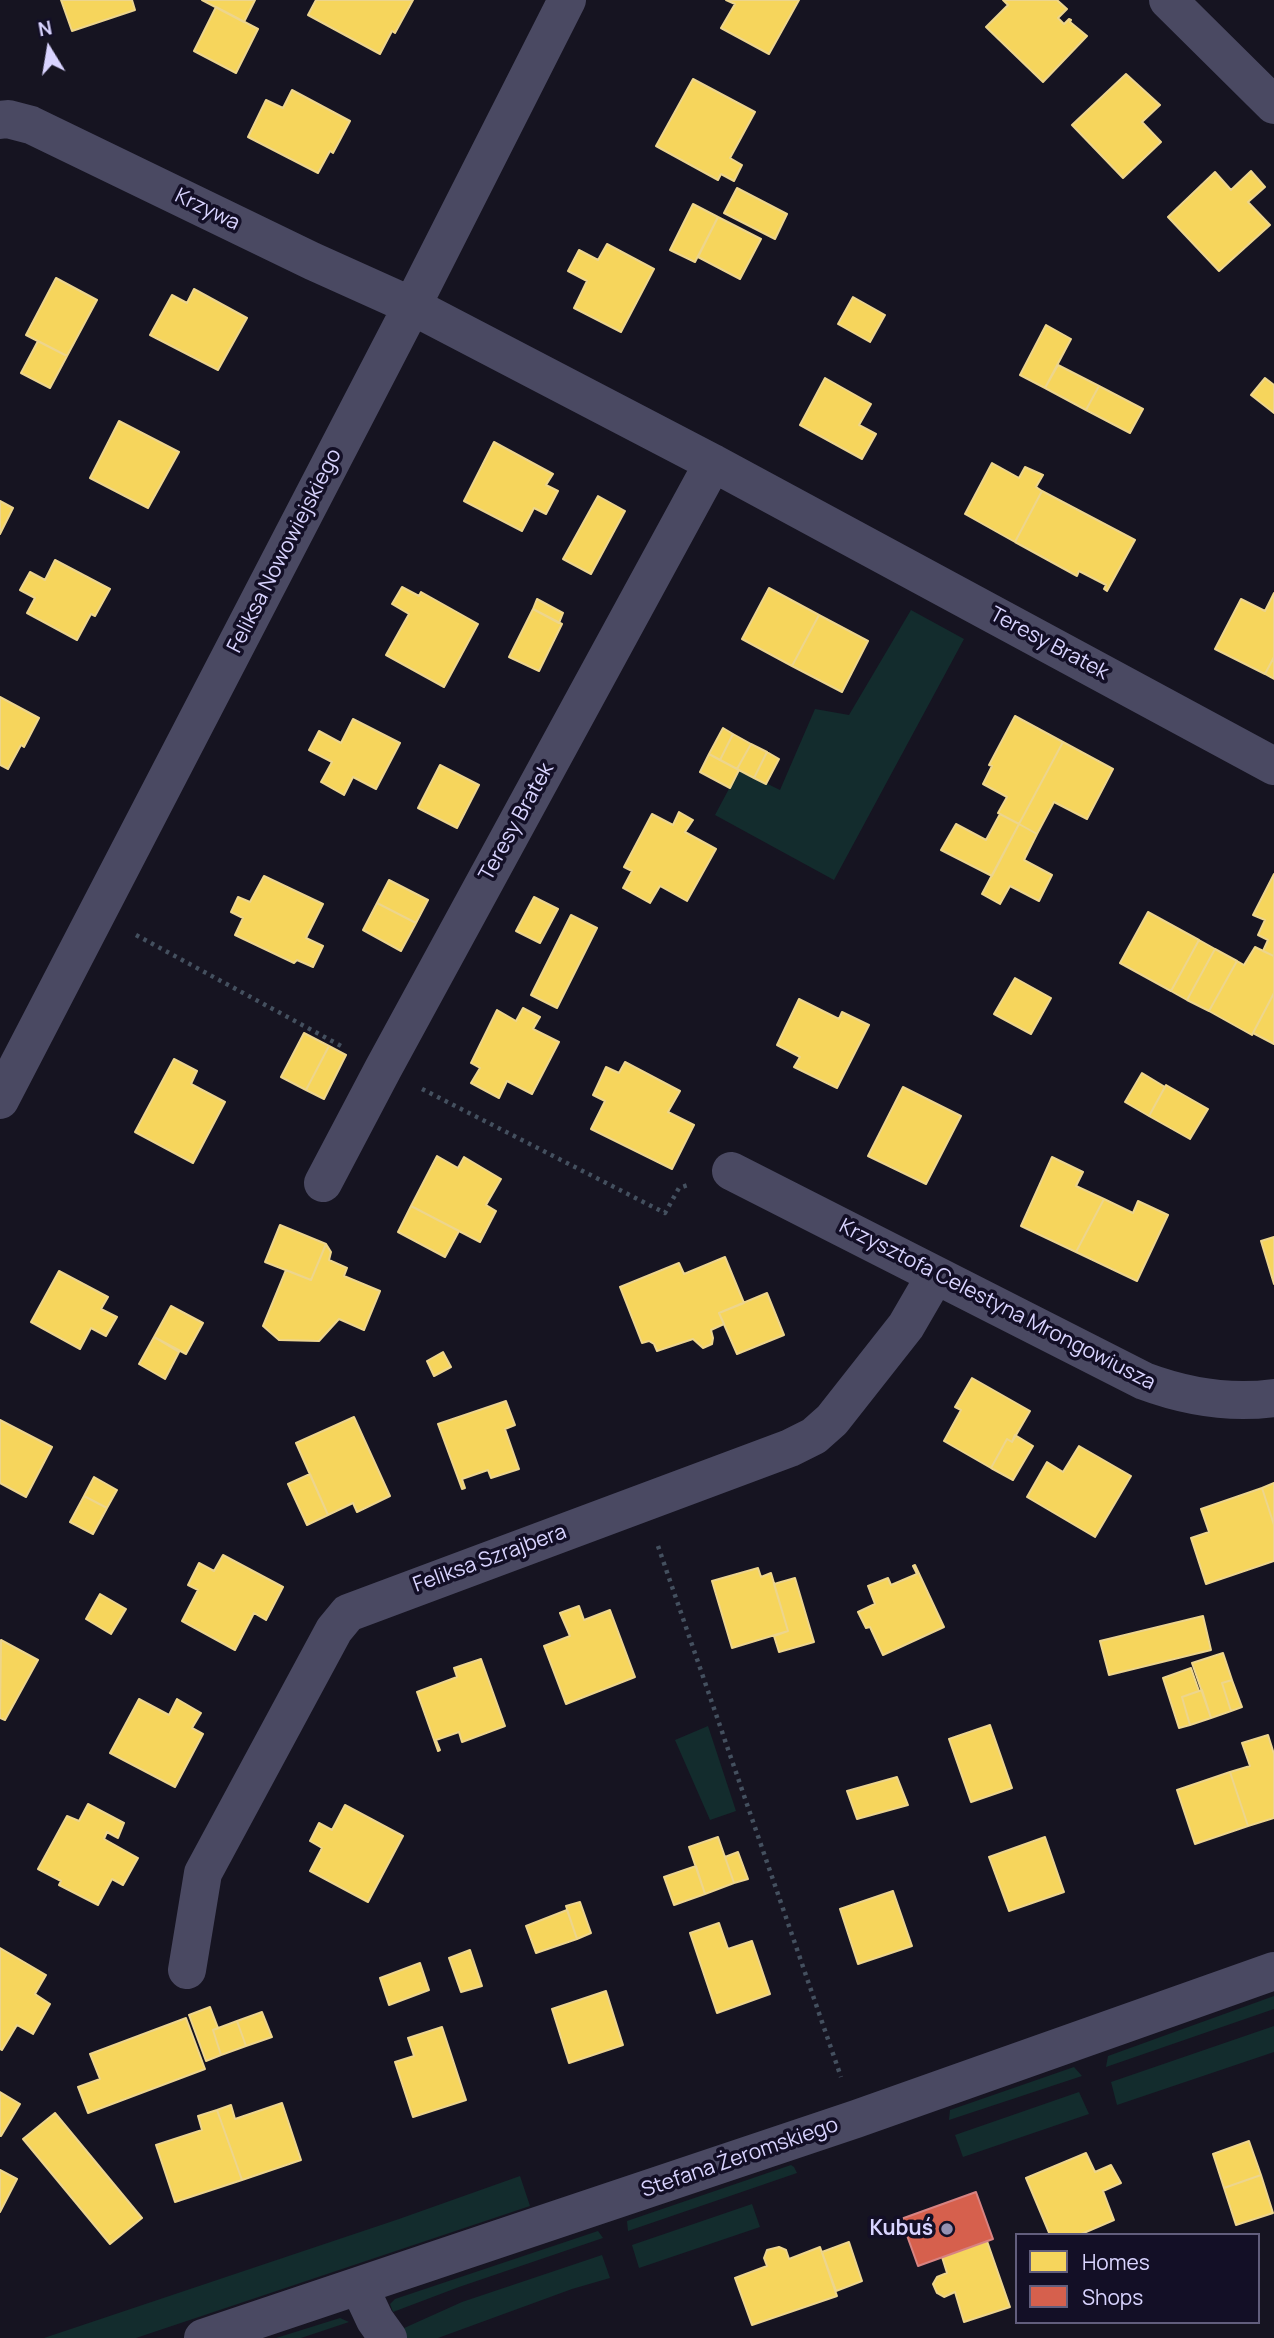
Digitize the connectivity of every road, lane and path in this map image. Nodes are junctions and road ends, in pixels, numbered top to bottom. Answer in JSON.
{"nodes":[{"id":1,"x":567,"y":0,"type":"edge"},
{"id":2,"x":1168,"y":0,"type":"edge"},
{"id":3,"x":1274,"y":105,"type":"edge"},
{"id":4,"x":0,"y":120,"type":"edge"},
{"id":5,"x":412,"y":306,"type":"junction"},
{"id":6,"x":713,"y":463,"type":"junction"},
{"id":7,"x":1274,"y":766,"type":"edge"},
{"id":8,"x":124,"y":929,"type":"dead end"},
{"id":9,"x":383,"y":1069,"type":"junction"},
{"id":10,"x":0,"y":1100,"type":"edge"},
{"id":11,"x":731,"y":1171,"type":"joint"},
{"id":12,"x":323,"y":1183,"type":"dead end"},
{"id":13,"x":935,"y":1276,"type":"junction"},
{"id":14,"x":1274,"y":1398,"type":"edge"},
{"id":15,"x":642,"y":1502,"type":"junction"},
{"id":16,"x":187,"y":1970,"type":"dead end"},
{"id":17,"x":1274,"y":1971,"type":"edge"},
{"id":18,"x":856,"y":2119,"type":"junction"},
{"id":19,"x":359,"y":2286,"type":"junction"},
{"id":20,"x":204,"y":2338,"type":"edge"},
{"id":21,"x":388,"y":2338,"type":"edge"}],
"edges":[{"from":1,"to":5,"type":"street","name":"Feliksa Nowowiejskiego"},
{"from":2,"to":3,"type":"street"},
{"from":4,"to":5,"type":"street","name":"Krzywa"},
{"from":5,"to":6,"type":"street","name":"Teresy Bratek"},
{"from":5,"to":10,"type":"street","name":"Feliksa Nowowiejskiego"},
{"from":6,"to":7,"type":"street","name":"Teresy Bratek"},
{"from":6,"to":9,"type":"street","name":"Teresy Bratek"},
{"from":8,"to":9,"type":"path"},
{"from":9,"to":11,"type":"path"},
{"from":9,"to":12,"type":"street","name":"Teresy Bratek"},
{"from":11,"to":13,"type":"street","name":"Krzysztofa Celestyna Mrongowiusza"},
{"from":13,"to":14,"type":"street","name":"Krzysztofa Celestyna Mrongowiusza"},
{"from":13,"to":15,"type":"street","name":"Feliksa Szrajbera"},
{"from":15,"to":16,"type":"street","name":"Feliksa Szrajbera"},
{"from":15,"to":18,"type":"path"},
{"from":17,"to":18,"type":"street","name":"Stefana Żeromskiego"},
{"from":18,"to":19,"type":"street","name":"Stefana Żeromskiego"},
{"from":19,"to":20,"type":"street","name":"Stefana Żeromskiego"},
{"from":19,"to":21,"type":"street"}]}
